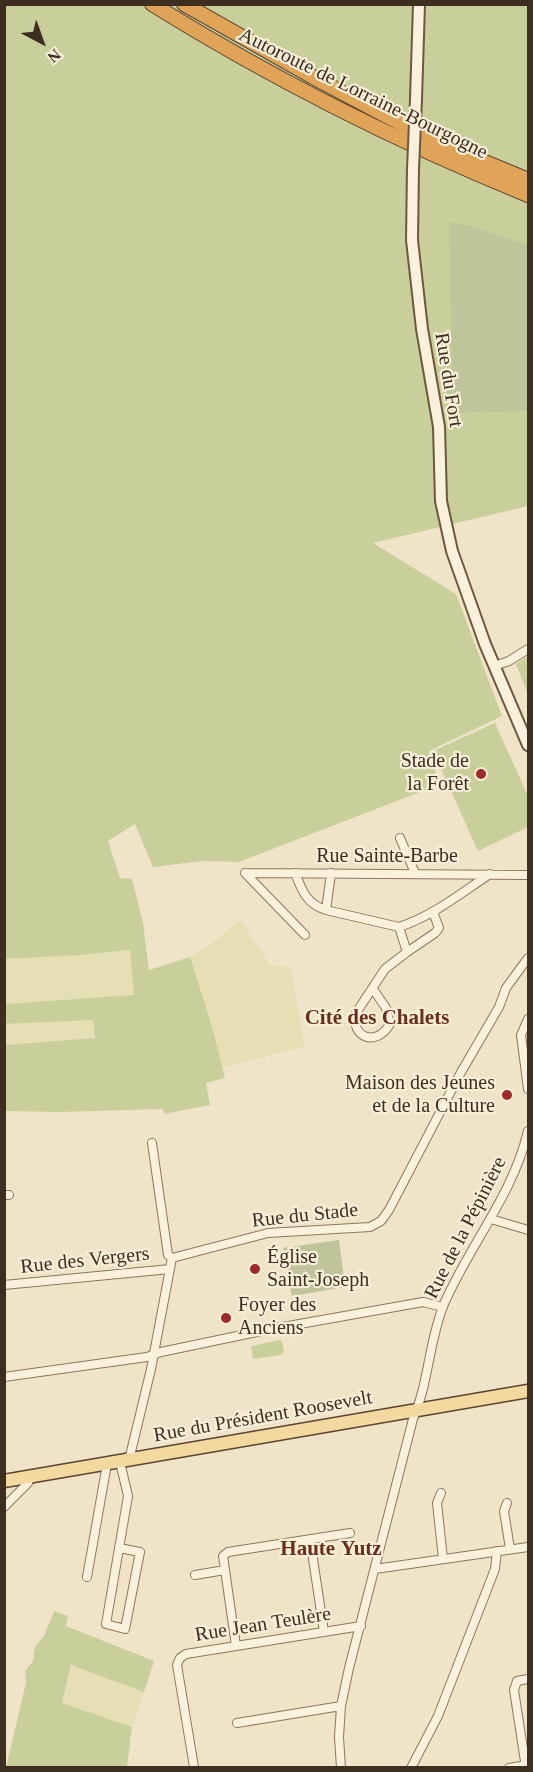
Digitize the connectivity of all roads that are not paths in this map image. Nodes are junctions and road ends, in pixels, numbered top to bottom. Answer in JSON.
{"nodes":[{"id":1,"x":152,"y":4,"type":"edge"},
{"id":2,"x":419,"y":4,"type":"edge"},
{"id":3,"x":188,"y":6,"type":"edge"},
{"id":4,"x":528,"y":180,"type":"edge"},
{"id":5,"x":528,"y":195,"type":"edge"},
{"id":6,"x":528,"y":649,"type":"edge"},
{"id":7,"x":494,"y":666,"type":"junction"},
{"id":8,"x":528,"y":745,"type":"edge"},
{"id":9,"x":400,"y":838,"type":"dead end"},
{"id":10,"x":295,"y":873,"type":"junction"},
{"id":11,"x":331,"y":873,"type":"junction"},
{"id":12,"x":415,"y":873,"type":"junction"},
{"id":13,"x":490,"y":874,"type":"junction"},
{"id":14,"x":528,"y":875,"type":"edge"},
{"id":15,"x":326,"y":910,"type":"junction"},
{"id":16,"x":433,"y":912,"type":"junction"},
{"id":17,"x":399,"y":927,"type":"junction"},
{"id":18,"x":305,"y":935,"type":"dead end"},
{"id":19,"x":407,"y":952,"type":"junction"},
{"id":20,"x":528,"y":958,"type":"edge"},
{"id":21,"x":373,"y":988,"type":"junction"},
{"id":22,"x":528,"y":1019,"type":"edge"},
{"id":23,"x":528,"y":1089,"type":"edge"},
{"id":24,"x":528,"y":1131,"type":"edge"},
{"id":25,"x":152,"y":1143,"type":"dead end"},
{"id":26,"x":492,"y":1219,"type":"junction"},
{"id":27,"x":528,"y":1230,"type":"edge"},
{"id":28,"x":172,"y":1258,"type":"junction"},
{"id":29,"x":170,"y":1269,"type":"junction"},
{"id":30,"x":4,"y":1286,"type":"edge"},
{"id":31,"x":443,"y":1307,"type":"junction"},
{"id":32,"x":154,"y":1355,"type":"junction"},
{"id":33,"x":4,"y":1377,"type":"edge"},
{"id":34,"x":528,"y":1391,"type":"edge"},
{"id":35,"x":416,"y":1411,"type":"junction"},
{"id":36,"x":124,"y":1461,"type":"junction"},
{"id":37,"x":107,"y":1464,"type":"junction"},
{"id":38,"x":30,"y":1477,"type":"junction"},
{"id":39,"x":4,"y":1481,"type":"edge"},
{"id":40,"x":441,"y":1493,"type":"dead end"},
{"id":41,"x":507,"y":1503,"type":"dead end"},
{"id":42,"x":4,"y":1507,"type":"edge"},
{"id":43,"x":350,"y":1533,"type":"dead end"},
{"id":44,"x":310,"y":1539,"type":"junction"},
{"id":45,"x":528,"y":1546,"type":"edge"},
{"id":46,"x":119,"y":1548,"type":"junction"},
{"id":47,"x":510,"y":1549,"type":"junction"},
{"id":48,"x":496,"y":1551,"type":"junction"},
{"id":49,"x":442,"y":1559,"type":"junction"},
{"id":50,"x":375,"y":1569,"type":"junction"},
{"id":51,"x":225,"y":1570,"type":"junction"},
{"id":52,"x":195,"y":1575,"type":"dead end"},
{"id":53,"x":87,"y":1577,"type":"dead end"},
{"id":54,"x":361,"y":1626,"type":"junction"},
{"id":55,"x":324,"y":1632,"type":"junction"},
{"id":56,"x":236,"y":1646,"type":"junction"},
{"id":57,"x":528,"y":1678,"type":"edge"},
{"id":58,"x":341,"y":1706,"type":"junction"},
{"id":59,"x":237,"y":1723,"type":"dead end"},
{"id":60,"x":526,"y":1766,"type":"edge"},
{"id":61,"x":194,"y":1767,"type":"edge"},
{"id":62,"x":341,"y":1767,"type":"edge"},
{"id":63,"x":411,"y":1767,"type":"edge"},
{"id":64,"x":509,"y":1767,"type":"edge"}],
"edges":[{"from":1,"to":5,"type":"highway","name":"Autoroute de Lorraine-Bourgogne"},
{"from":2,"to":7,"type":"street","name":"Rue du Fort","bridge":true},
{"from":3,"to":4,"type":"highway","name":"Autoroute de Lorraine-Bourgogne"},
{"from":6,"to":7,"type":"street"},
{"from":7,"to":8,"type":"street","name":"Rue du Fort"},
{"from":9,"to":12,"type":"street"},
{"from":10,"to":11,"type":"street","name":"Rue Sainte-Barbe"},
{"from":10,"to":15,"type":"street"},
{"from":10,"to":18,"type":"street","name":"Rue Sainte-Barbe"},
{"from":11,"to":12,"type":"street","name":"Rue Sainte-Barbe"},
{"from":11,"to":15,"type":"street"},
{"from":12,"to":13,"type":"street","name":"Rue Sainte-Barbe"},
{"from":13,"to":14,"type":"street","name":"Rue Sainte-Barbe"},
{"from":13,"to":16,"type":"street"},
{"from":15,"to":17,"type":"street"},
{"from":16,"to":17,"type":"street"},
{"from":16,"to":19,"type":"street"},
{"from":17,"to":19,"type":"street"},
{"from":19,"to":21,"type":"street"},
{"from":20,"to":28,"type":"street","name":"Rue du Stade"},
{"from":21,"to":21,"type":"street"},
{"from":22,"to":23,"type":"street"},
{"from":24,"to":26,"type":"street","name":"Rue de la Pépinière"},
{"from":25,"to":28,"type":"street"},
{"from":26,"to":27,"type":"street"},
{"from":26,"to":31,"type":"street","name":"Rue de la Pépinière"},
{"from":28,"to":29,"type":"street"},
{"from":29,"to":30,"type":"street","name":"Rue des Vergers"},
{"from":29,"to":32,"type":"street"},
{"from":31,"to":32,"type":"street"},
{"from":31,"to":35,"type":"street","name":"Rue de la Pépinière"},
{"from":32,"to":33,"type":"street"},
{"from":32,"to":36,"type":"street"},
{"from":34,"to":35,"type":"main road","name":"Rue du Président Roosevelt"},
{"from":35,"to":36,"type":"main road","name":"Rue du Président Roosevelt"},
{"from":35,"to":50,"type":"street","name":"Rue de la Pépinière"},
{"from":36,"to":37,"type":"main road","name":"Rue du Président Roosevelt"},
{"from":36,"to":46,"type":"street"},
{"from":37,"to":38,"type":"main road","name":"Rue du Président Roosevelt"},
{"from":37,"to":53,"type":"street"},
{"from":38,"to":39,"type":"main road","name":"Rue du Président Roosevelt"},
{"from":38,"to":42,"type":"street"},
{"from":40,"to":49,"type":"street"},
{"from":41,"to":47,"type":"street"},
{"from":43,"to":44,"type":"street"},
{"from":44,"to":51,"type":"street"},
{"from":44,"to":55,"type":"street"},
{"from":45,"to":47,"type":"street"},
{"from":46,"to":46,"type":"street"},
{"from":47,"to":48,"type":"street"},
{"from":48,"to":49,"type":"street"},
{"from":48,"to":63,"type":"street"},
{"from":49,"to":50,"type":"street"},
{"from":50,"to":54,"type":"street","name":"Rue de la Pépinière"},
{"from":51,"to":52,"type":"street"},
{"from":51,"to":56,"type":"street"},
{"from":54,"to":55,"type":"street","name":"Rue Jean Teulère"},
{"from":54,"to":58,"type":"street","name":"Rue de la Pépinière"},
{"from":55,"to":56,"type":"street","name":"Rue Jean Teulère"},
{"from":56,"to":61,"type":"street","name":"Rue Jean Teulère"},
{"from":57,"to":60,"type":"street"},
{"from":58,"to":59,"type":"street"},
{"from":58,"to":62,"type":"street","name":"Rue de la Pépinière"},
{"from":60,"to":64,"type":"street"}]}
